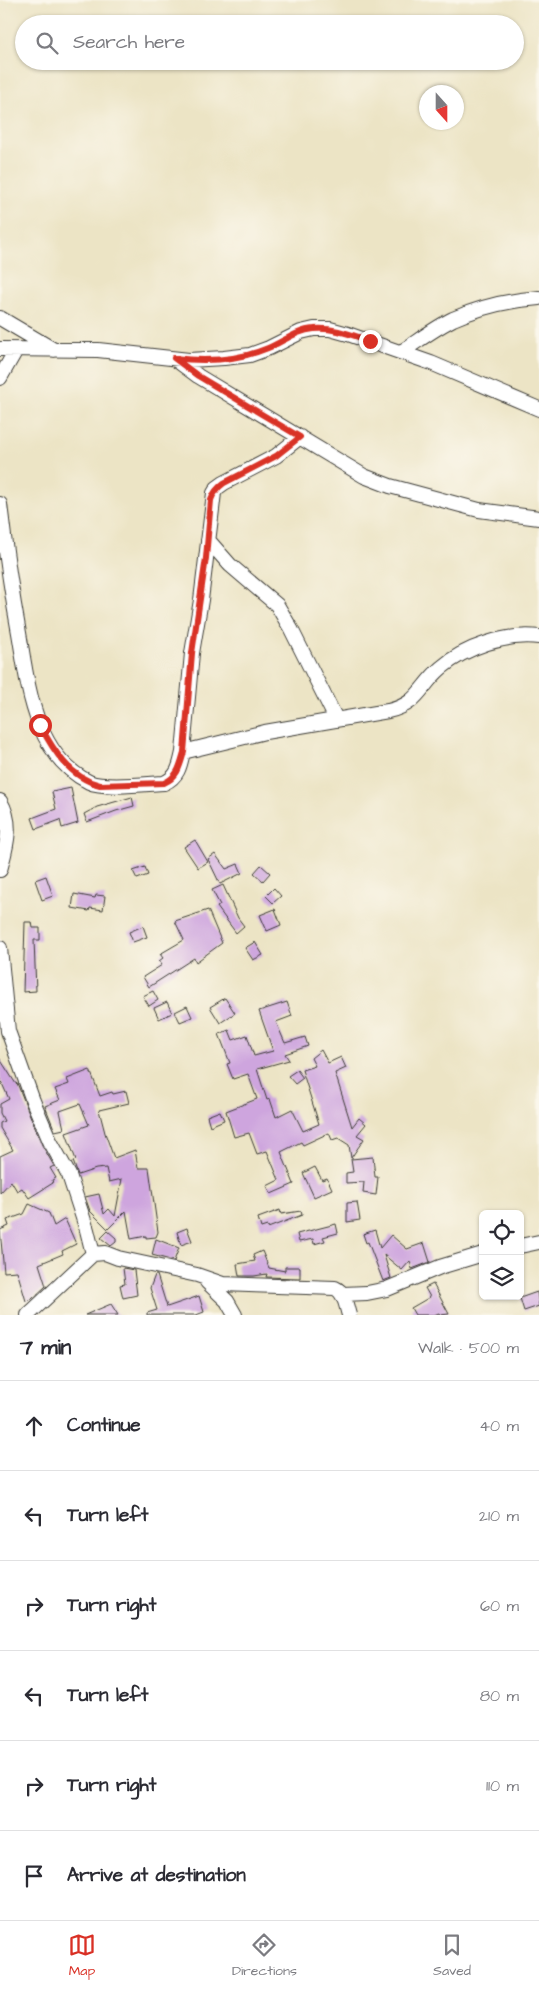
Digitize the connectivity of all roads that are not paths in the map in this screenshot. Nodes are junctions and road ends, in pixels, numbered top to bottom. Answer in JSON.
{"nodes":[{"id":1,"x":539,"y":298,"type":"edge"},
{"id":2,"x":0,"y":318,"type":"edge"},
{"id":3,"x":0,"y":349,"type":"edge"},
{"id":4,"x":16,"y":350,"type":"junction"},
{"id":5,"x":54,"y":350,"type":"junction"},
{"id":6,"x":401,"y":352,"type":"junction"},
{"id":7,"x":174,"y":358,"type":"junction"},
{"id":8,"x":0,"y":378,"type":"edge"},
{"id":9,"x":539,"y":409,"type":"edge"},
{"id":10,"x":300,"y":437,"type":"junction"},
{"id":11,"x":0,"y":504,"type":"edge"},
{"id":12,"x":539,"y":518,"type":"edge"},
{"id":13,"x":208,"y":540,"type":"junction"},
{"id":14,"x":539,"y":637,"type":"edge"},
{"id":15,"x":336,"y":719,"type":"junction"},
{"id":16,"x":184,"y":752,"type":"junction"},
{"id":17,"x":0,"y":801,"type":"edge"},
{"id":18,"x":0,"y":870,"type":"edge"},
{"id":19,"x":0,"y":948,"type":"edge"},
{"id":20,"x":539,"y":1242,"type":"edge"},
{"id":21,"x":524,"y":1245,"type":"edge"},
{"id":22,"x":93,"y":1254,"type":"junction"},
{"id":23,"x":480,"y":1255,"type":"edge"},
{"id":24,"x":197,"y":1276,"type":"junction"},
{"id":25,"x":342,"y":1294,"type":"junction"},
{"id":26,"x":28,"y":1315,"type":"edge"},
{"id":27,"x":235,"y":1315,"type":"edge"},
{"id":28,"x":349,"y":1315,"type":"edge"}],
"edges":[{"from":1,"to":6,"type":"street"},
{"from":2,"to":5,"type":"street"},
{"from":3,"to":4,"type":"street"},
{"from":4,"to":5,"type":"street"},
{"from":4,"to":8,"type":"street"},
{"from":5,"to":7,"type":"street"},
{"from":6,"to":7,"type":"street"},
{"from":6,"to":9,"type":"street"},
{"from":7,"to":10,"type":"street"},
{"from":10,"to":12,"type":"street"},
{"from":10,"to":13,"type":"street"},
{"from":11,"to":16,"type":"street"},
{"from":13,"to":15,"type":"street"},
{"from":13,"to":16,"type":"street"},
{"from":14,"to":15,"type":"street"},
{"from":15,"to":16,"type":"street"},
{"from":17,"to":18,"type":"street"},
{"from":19,"to":22,"type":"street"},
{"from":20,"to":21,"type":"street"},
{"from":22,"to":24,"type":"street"},
{"from":22,"to":26,"type":"street"},
{"from":23,"to":25,"type":"street"},
{"from":24,"to":25,"type":"street"},
{"from":24,"to":27,"type":"street"},
{"from":25,"to":28,"type":"street"}]}
